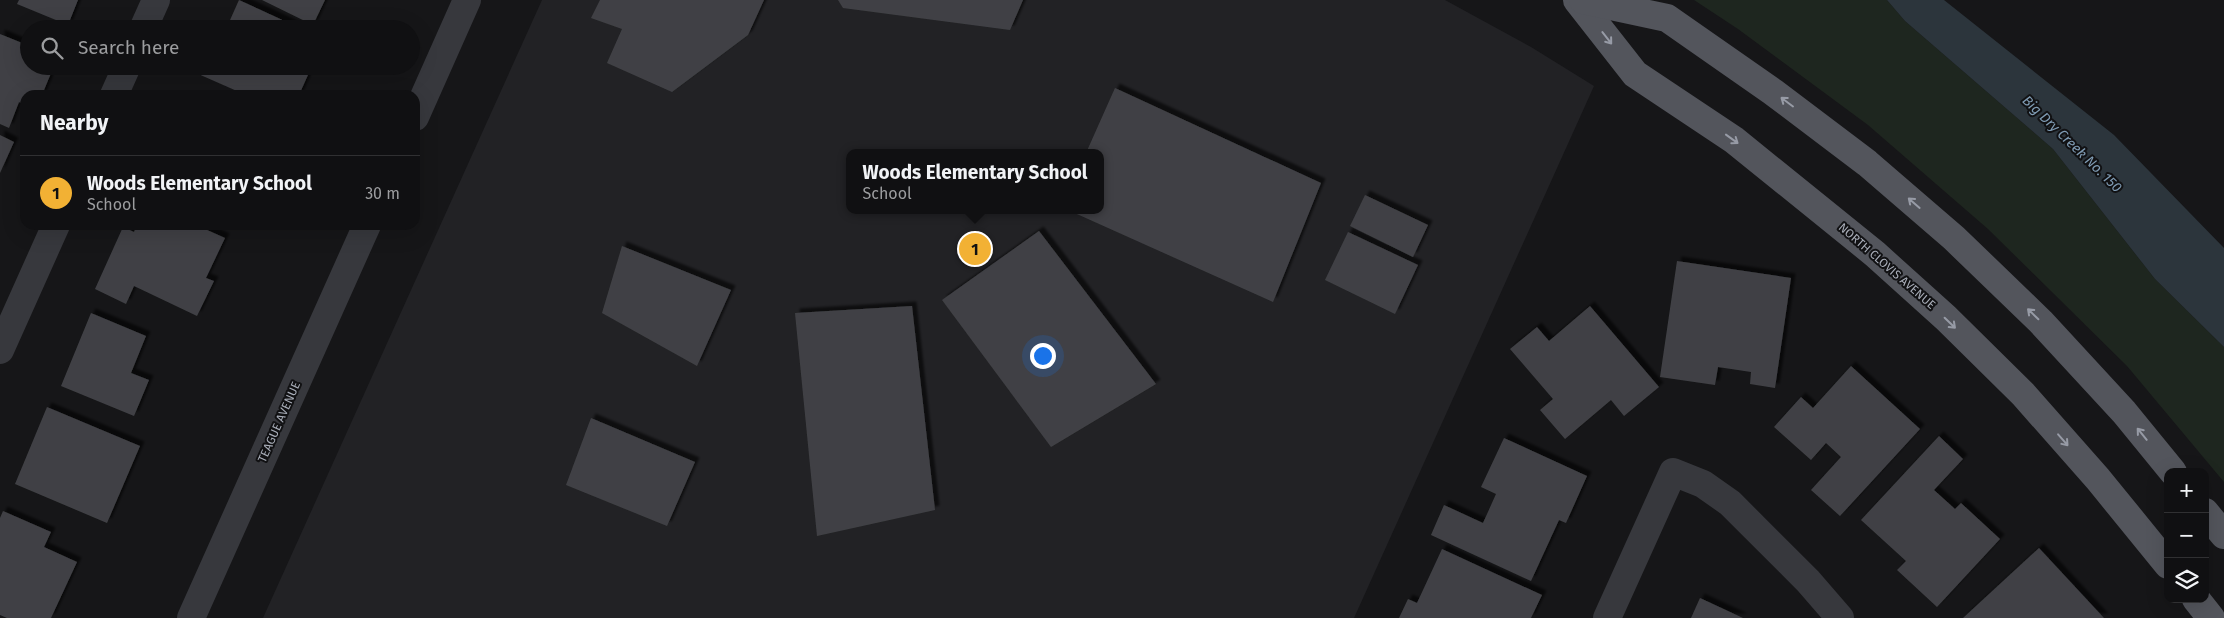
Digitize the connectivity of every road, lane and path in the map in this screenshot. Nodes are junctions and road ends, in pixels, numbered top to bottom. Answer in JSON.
{"nodes":[{"id":1,"x":156,"y":0,"type":"edge"},
{"id":2,"x":468,"y":0,"type":"edge"},
{"id":3,"x":1577,"y":0,"type":"edge"},
{"id":4,"x":1583,"y":0,"type":"edge"},
{"id":5,"x":147,"y":20,"type":"edge"},
{"id":6,"x":122,"y":75,"type":"edge"},
{"id":7,"x":116,"y":90,"type":"edge"},
{"id":8,"x":420,"y":106,"type":"edge"},
{"id":9,"x":54,"y":230,"type":"edge"},
{"id":10,"x":365,"y":230,"type":"edge"},
{"id":11,"x":0,"y":350,"type":"edge"},
{"id":12,"x":2170,"y":468,"type":"edge"},
{"id":13,"x":2206,"y":513,"type":"edge"},
{"id":14,"x":2224,"y":535,"type":"edge"},
{"id":15,"x":2164,"y":560,"type":"edge"},
{"id":16,"x":2199,"y":603,"type":"edge"},
{"id":17,"x":191,"y":618,"type":"edge"},
{"id":18,"x":1607,"y":618,"type":"edge"},
{"id":19,"x":1840,"y":618,"type":"edge"},
{"id":20,"x":2211,"y":618,"type":"edge"}],
"edges":[{"from":1,"to":5,"type":"street"},
{"from":2,"to":8,"type":"street"},
{"from":3,"to":15,"type":"main road","name":"NORTH CLOVIS AVENUE","one_way":true},
{"from":12,"to":4,"type":"main road","one_way":true},
{"from":6,"to":7,"type":"street"},
{"from":9,"to":11,"type":"street"},
{"from":10,"to":17,"type":"street","name":"TEAGUE AVENUE"},
{"from":13,"to":14,"type":"main road"},
{"from":16,"to":20,"type":"main road"},
{"from":18,"to":19,"type":"street"}]}
